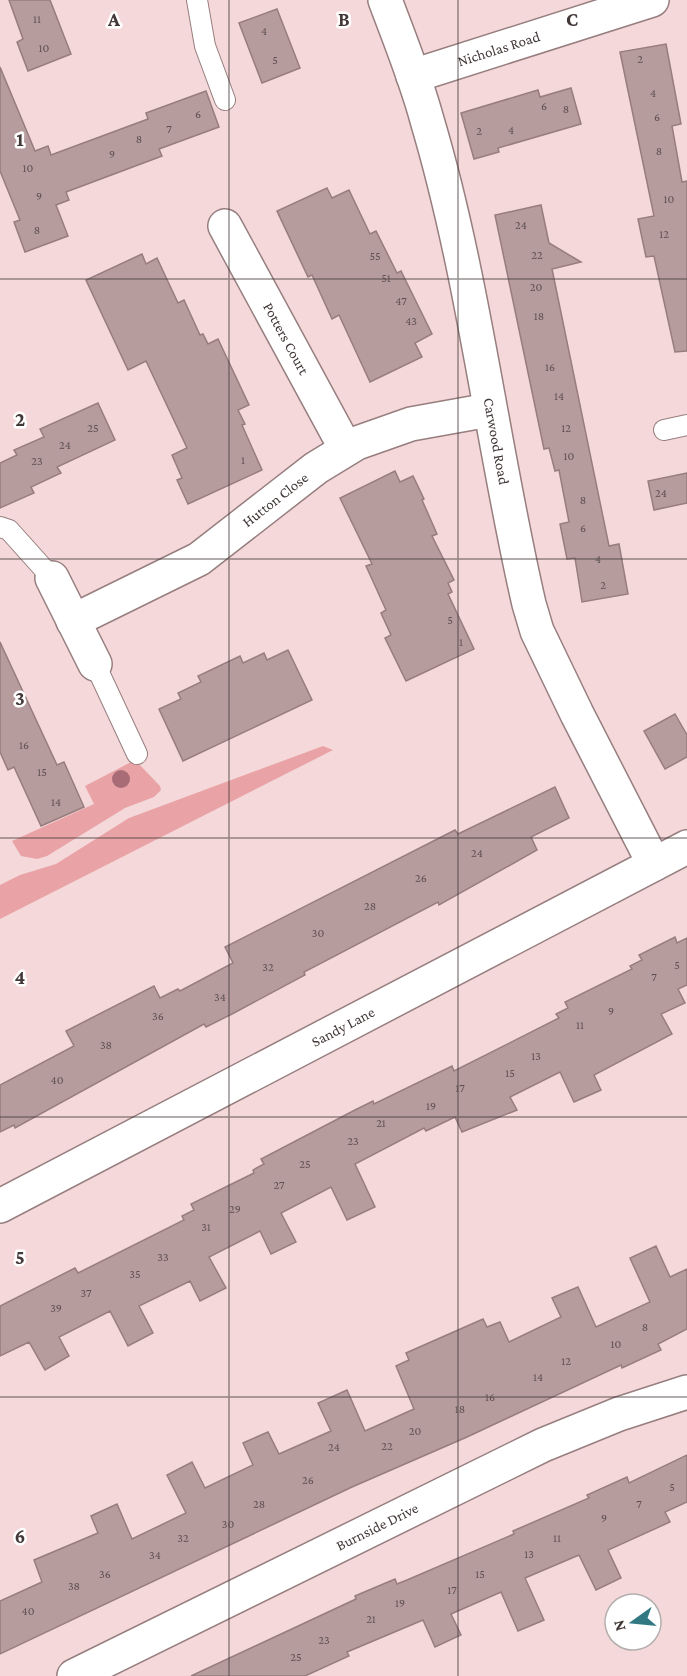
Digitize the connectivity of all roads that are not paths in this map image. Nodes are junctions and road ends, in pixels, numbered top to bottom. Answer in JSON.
{"nodes":[{"id":1,"x":196,"y":0,"type":"edge"},
{"id":2,"x":385,"y":0,"type":"edge"},
{"id":3,"x":652,"y":0,"type":"edge"},
{"id":4,"x":564,"y":13,"type":"edge"},
{"id":5,"x":413,"y":76,"type":"junction"},
{"id":6,"x":225,"y":100,"type":"dead end"},
{"id":7,"x":225,"y":226,"type":"dead end"},
{"id":8,"x":489,"y":410,"type":"junction"},
{"id":9,"x":687,"y":425,"type":"edge"},
{"id":10,"x":664,"y":429,"type":"dead end"},
{"id":11,"x":346,"y":449,"type":"junction"},
{"id":12,"x":0,"y":527,"type":"edge"},
{"id":13,"x":52,"y":578,"type":"joint"},
{"id":14,"x":73,"y":621,"type":"junction"},
{"id":15,"x":95,"y":664,"type":"joint"},
{"id":16,"x":137,"y":754,"type":"dead end"},
{"id":17,"x":687,"y":847,"type":"edge"},
{"id":18,"x":654,"y":864,"type":"junction"},
{"id":19,"x":0,"y":1206,"type":"edge"},
{"id":20,"x":687,"y":1392,"type":"edge"},
{"id":21,"x":74,"y":1676,"type":"edge"}],
"edges":[{"from":1,"to":6,"type":"lane"},
{"from":2,"to":5,"type":"street","name":"Carwood Road"},
{"from":3,"to":4,"type":"street","name":"Nicholas Road"},
{"from":4,"to":5,"type":"street","name":"Nicholas Road"},
{"from":5,"to":8,"type":"street","name":"Carwood Road"},
{"from":7,"to":11,"type":"street","name":"Potters Court"},
{"from":8,"to":11,"type":"street","name":"Hutton Close"},
{"from":8,"to":18,"type":"street","name":"Carwood Road"},
{"from":9,"to":10,"type":"lane"},
{"from":11,"to":14,"type":"street","name":"Hutton Close"},
{"from":12,"to":13,"type":"lane"},
{"from":13,"to":14,"type":"street"},
{"from":14,"to":15,"type":"street"},
{"from":15,"to":16,"type":"lane"},
{"from":17,"to":18,"type":"street","name":"Sandy Lane"},
{"from":18,"to":19,"type":"street","name":"Sandy Lane"},
{"from":20,"to":21,"type":"street","name":"Burnside Drive"}]}
